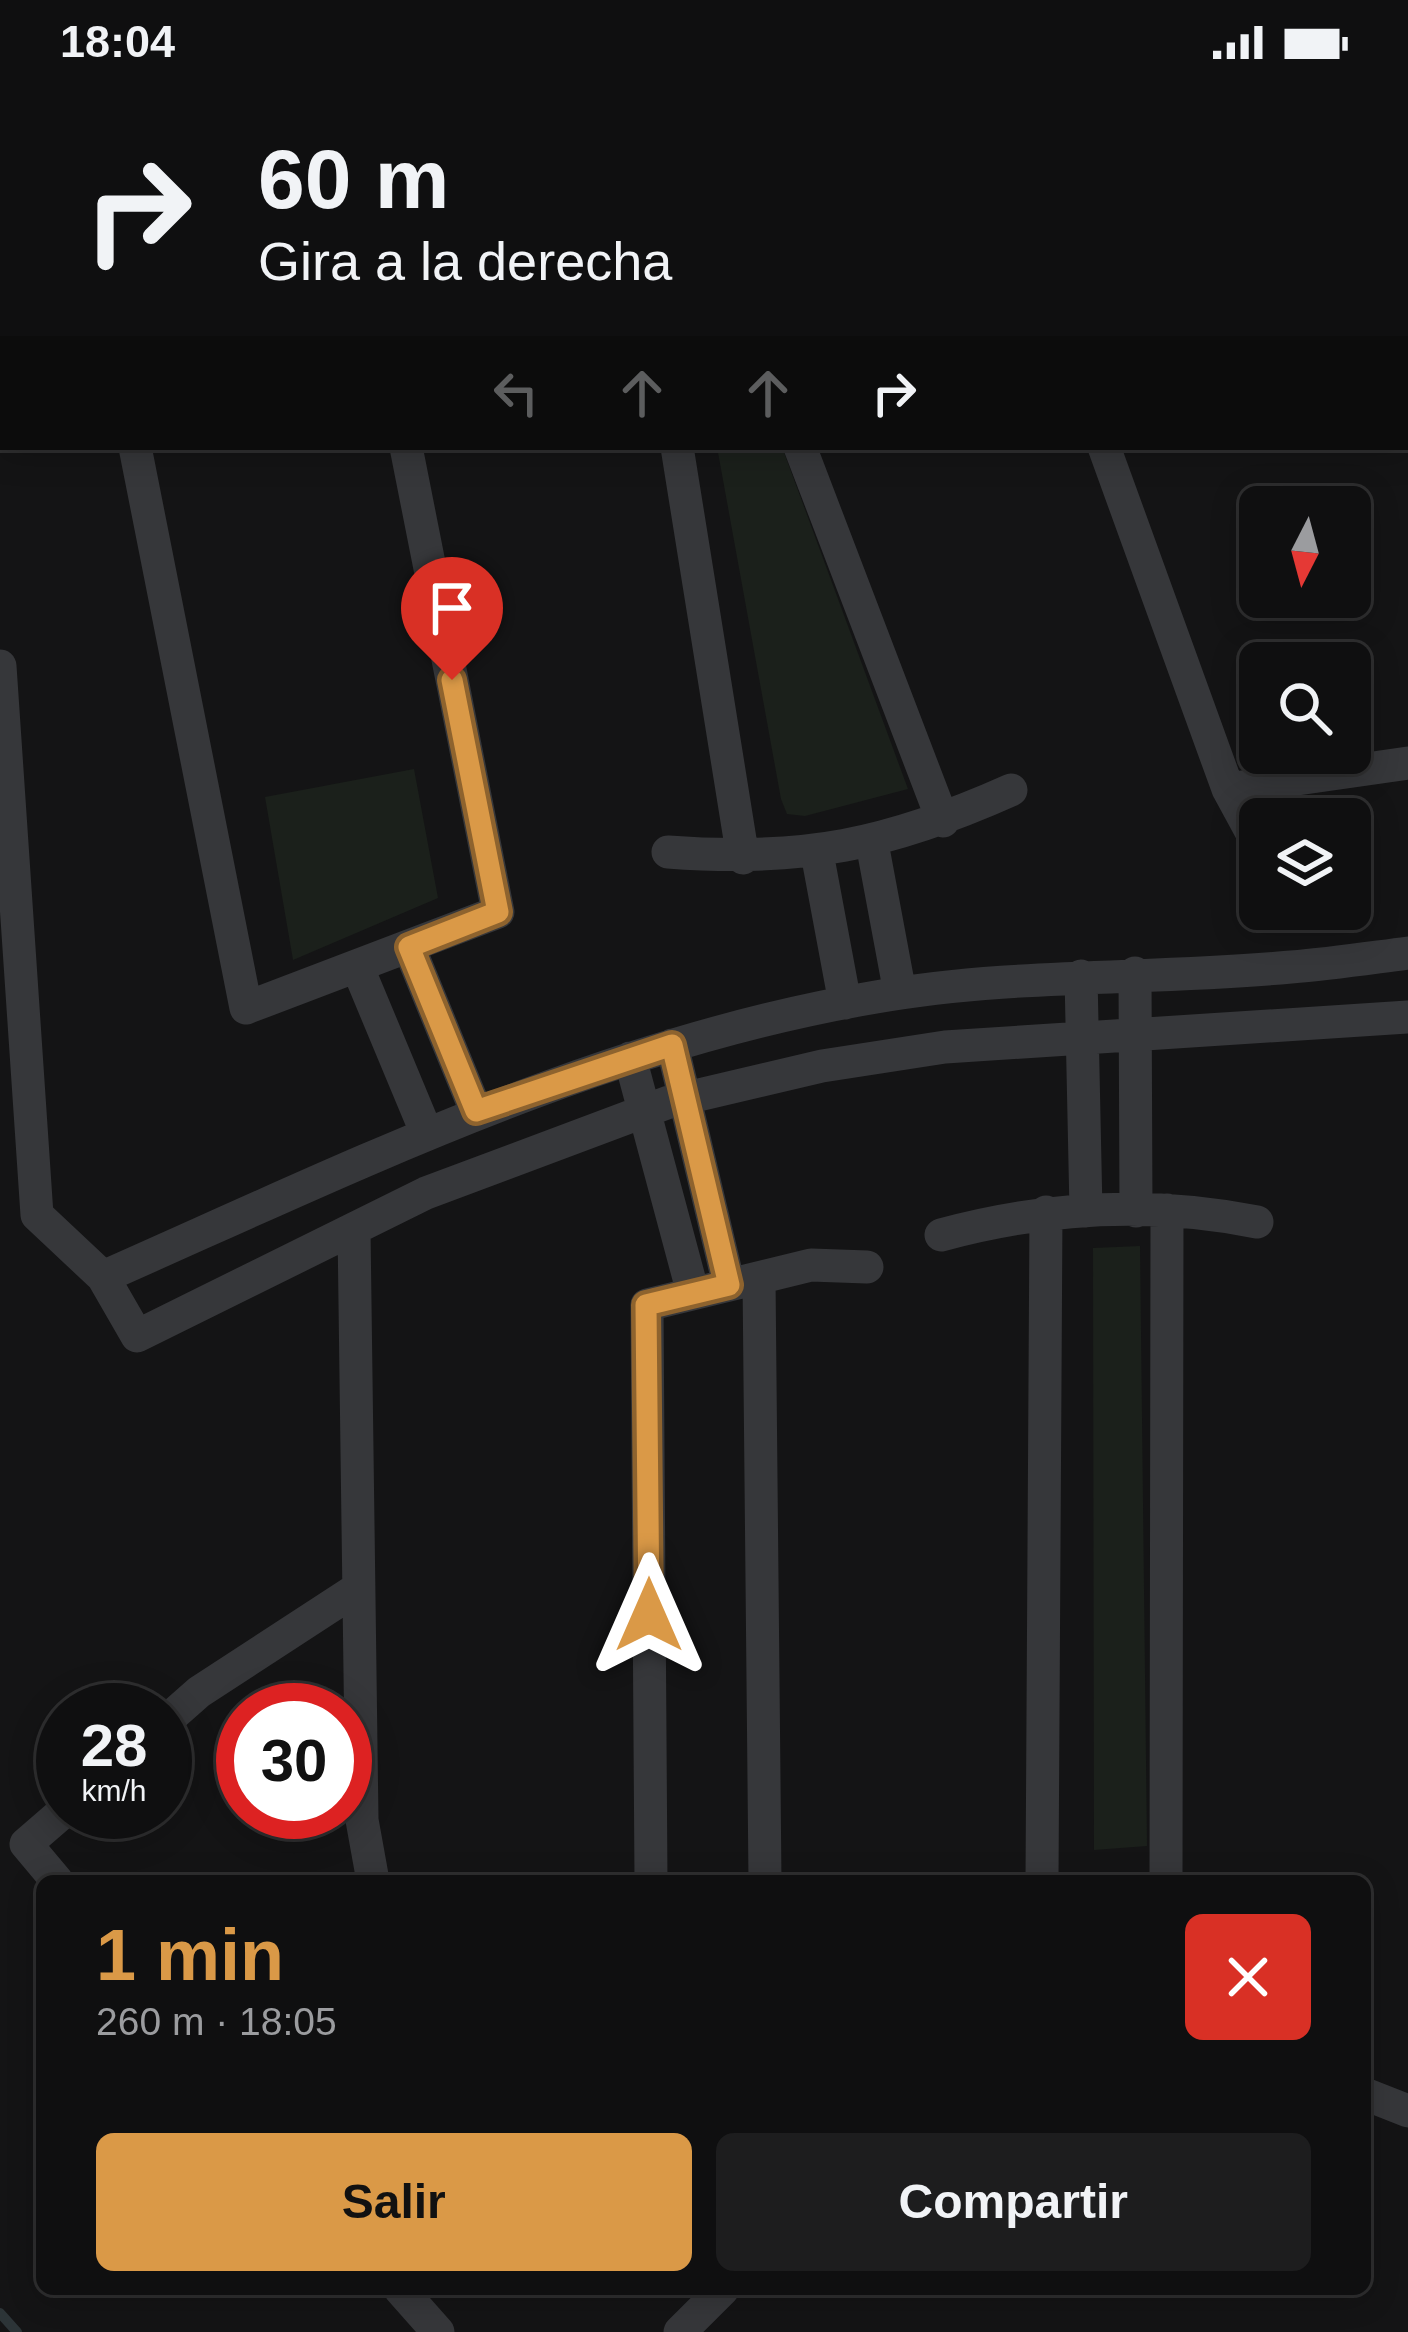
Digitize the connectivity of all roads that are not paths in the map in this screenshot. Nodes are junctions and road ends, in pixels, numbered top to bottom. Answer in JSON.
{"nodes":[{"id":1,"x":136,"y":450,"type":"edge"},
{"id":2,"x":407,"y":450,"type":"edge"},
{"id":3,"x":677,"y":450,"type":"edge"},
{"id":4,"x":801,"y":450,"type":"edge"},
{"id":5,"x":1105,"y":450,"type":"edge"},
{"id":6,"x":1,"y":674,"type":"edge"},
{"id":7,"x":1408,"y":763,"type":"edge"},
{"id":8,"x":1228,"y":789,"type":"junction"},
{"id":9,"x":1011,"y":790,"type":"dead end"},
{"id":10,"x":1239,"y":809,"type":"edge"},
{"id":11,"x":944,"y":820,"type":"junction"},
{"id":12,"x":872,"y":843,"type":"junction"},
{"id":13,"x":668,"y":852,"type":"dead end"},
{"id":14,"x":817,"y":853,"type":"junction"},
{"id":15,"x":743,"y":857,"type":"junction"},
{"id":16,"x":409,"y":947,"type":"junction"},
{"id":17,"x":1408,"y":953,"type":"edge"},
{"id":18,"x":357,"y":966,"type":"junction"},
{"id":19,"x":1135,"y":973,"type":"junction"},
{"id":20,"x":1081,"y":976,"type":"junction"},
{"id":21,"x":900,"y":993,"type":"junction"},
{"id":22,"x":845,"y":1003,"type":"junction"},
{"id":23,"x":1408,"y":1017,"type":"edge"},
{"id":24,"x":1136,"y":1035,"type":"junction"},
{"id":25,"x":1083,"y":1038,"type":"junction"},
{"id":26,"x":672,"y":1045,"type":"junction"},
{"id":27,"x":630,"y":1058,"type":"junction"},
{"id":28,"x":686,"y":1098,"type":"junction"},
{"id":29,"x":646,"y":1108,"type":"junction"},
{"id":30,"x":476,"y":1111,"type":"junction"},
{"id":31,"x":427,"y":1134,"type":"junction"},
{"id":32,"x":1151,"y":1210,"type":"junction"},
{"id":33,"x":1086,"y":1211,"type":"junction"},
{"id":34,"x":1046,"y":1212,"type":"junction"},
{"id":35,"x":1257,"y":1222,"type":"dead end"},
{"id":36,"x":354,"y":1229,"type":"junction"},
{"id":37,"x":941,"y":1235,"type":"dead end"},
{"id":38,"x":868,"y":1267,"type":"dead end"},
{"id":39,"x":103,"y":1276,"type":"junction"},
{"id":40,"x":744,"y":1281,"type":"junction"},
{"id":41,"x":693,"y":1293,"type":"junction"},
{"id":42,"x":357,"y":1589,"type":"junction"},
{"id":43,"x":192,"y":1697,"type":"edge"},
{"id":44,"x":36,"y":1835,"type":"edge"},
{"id":45,"x":52,"y":1875,"type":"edge"},
{"id":46,"x":372,"y":1875,"type":"edge"},
{"id":47,"x":651,"y":1875,"type":"edge"},
{"id":48,"x":765,"y":1875,"type":"edge"},
{"id":49,"x":1042,"y":1875,"type":"edge"},
{"id":50,"x":1166,"y":1875,"type":"edge"},
{"id":51,"x":1371,"y":2096,"type":"edge"},
{"id":52,"x":1408,"y":2111,"type":"edge"},
{"id":53,"x":405,"y":2295,"type":"edge"},
{"id":54,"x":717,"y":2295,"type":"edge"},
{"id":55,"x":439,"y":2332,"type":"edge"},
{"id":56,"x":680,"y":2332,"type":"edge"}],
"edges":[{"from":1,"to":18,"type":"street"},
{"from":2,"to":16,"type":"street"},
{"from":3,"to":15,"type":"street"},
{"from":4,"to":11,"type":"street"},
{"from":5,"to":8,"type":"street"},
{"from":6,"to":39,"type":"street"},
{"from":7,"to":8,"type":"street"},
{"from":8,"to":10,"type":"street"},
{"from":9,"to":11,"type":"street"},
{"from":11,"to":12,"type":"street"},
{"from":12,"to":14,"type":"street"},
{"from":12,"to":21,"type":"street"},
{"from":13,"to":15,"type":"street"},
{"from":14,"to":15,"type":"street"},
{"from":14,"to":22,"type":"street"},
{"from":16,"to":18,"type":"street"},
{"from":16,"to":30,"type":"street"},
{"from":17,"to":19,"type":"street"},
{"from":18,"to":31,"type":"street"},
{"from":19,"to":20,"type":"street"},
{"from":19,"to":24,"type":"street"},
{"from":20,"to":21,"type":"street"},
{"from":20,"to":25,"type":"street"},
{"from":21,"to":22,"type":"street"},
{"from":22,"to":26,"type":"street"},
{"from":23,"to":24,"type":"street"},
{"from":24,"to":25,"type":"street"},
{"from":24,"to":32,"type":"street"},
{"from":25,"to":28,"type":"street"},
{"from":25,"to":33,"type":"street"},
{"from":26,"to":27,"type":"street"},
{"from":26,"to":28,"type":"street"},
{"from":27,"to":29,"type":"street"},
{"from":27,"to":30,"type":"street"},
{"from":28,"to":29,"type":"street"},
{"from":28,"to":40,"type":"street"},
{"from":29,"to":36,"type":"street"},
{"from":29,"to":41,"type":"street"},
{"from":30,"to":31,"type":"street"},
{"from":31,"to":39,"type":"street"},
{"from":32,"to":33,"type":"street"},
{"from":32,"to":35,"type":"street"},
{"from":32,"to":50,"type":"street"},
{"from":33,"to":34,"type":"street"},
{"from":34,"to":37,"type":"street"},
{"from":34,"to":49,"type":"street"},
{"from":36,"to":39,"type":"street"},
{"from":36,"to":42,"type":"street"},
{"from":38,"to":40,"type":"street"},
{"from":40,"to":41,"type":"street"},
{"from":40,"to":48,"type":"street"},
{"from":41,"to":47,"type":"street"},
{"from":42,"to":43,"type":"street"},
{"from":42,"to":46,"type":"street"},
{"from":44,"to":45,"type":"street"},
{"from":51,"to":52,"type":"street"},
{"from":53,"to":55,"type":"street"},
{"from":54,"to":56,"type":"street"}]}
